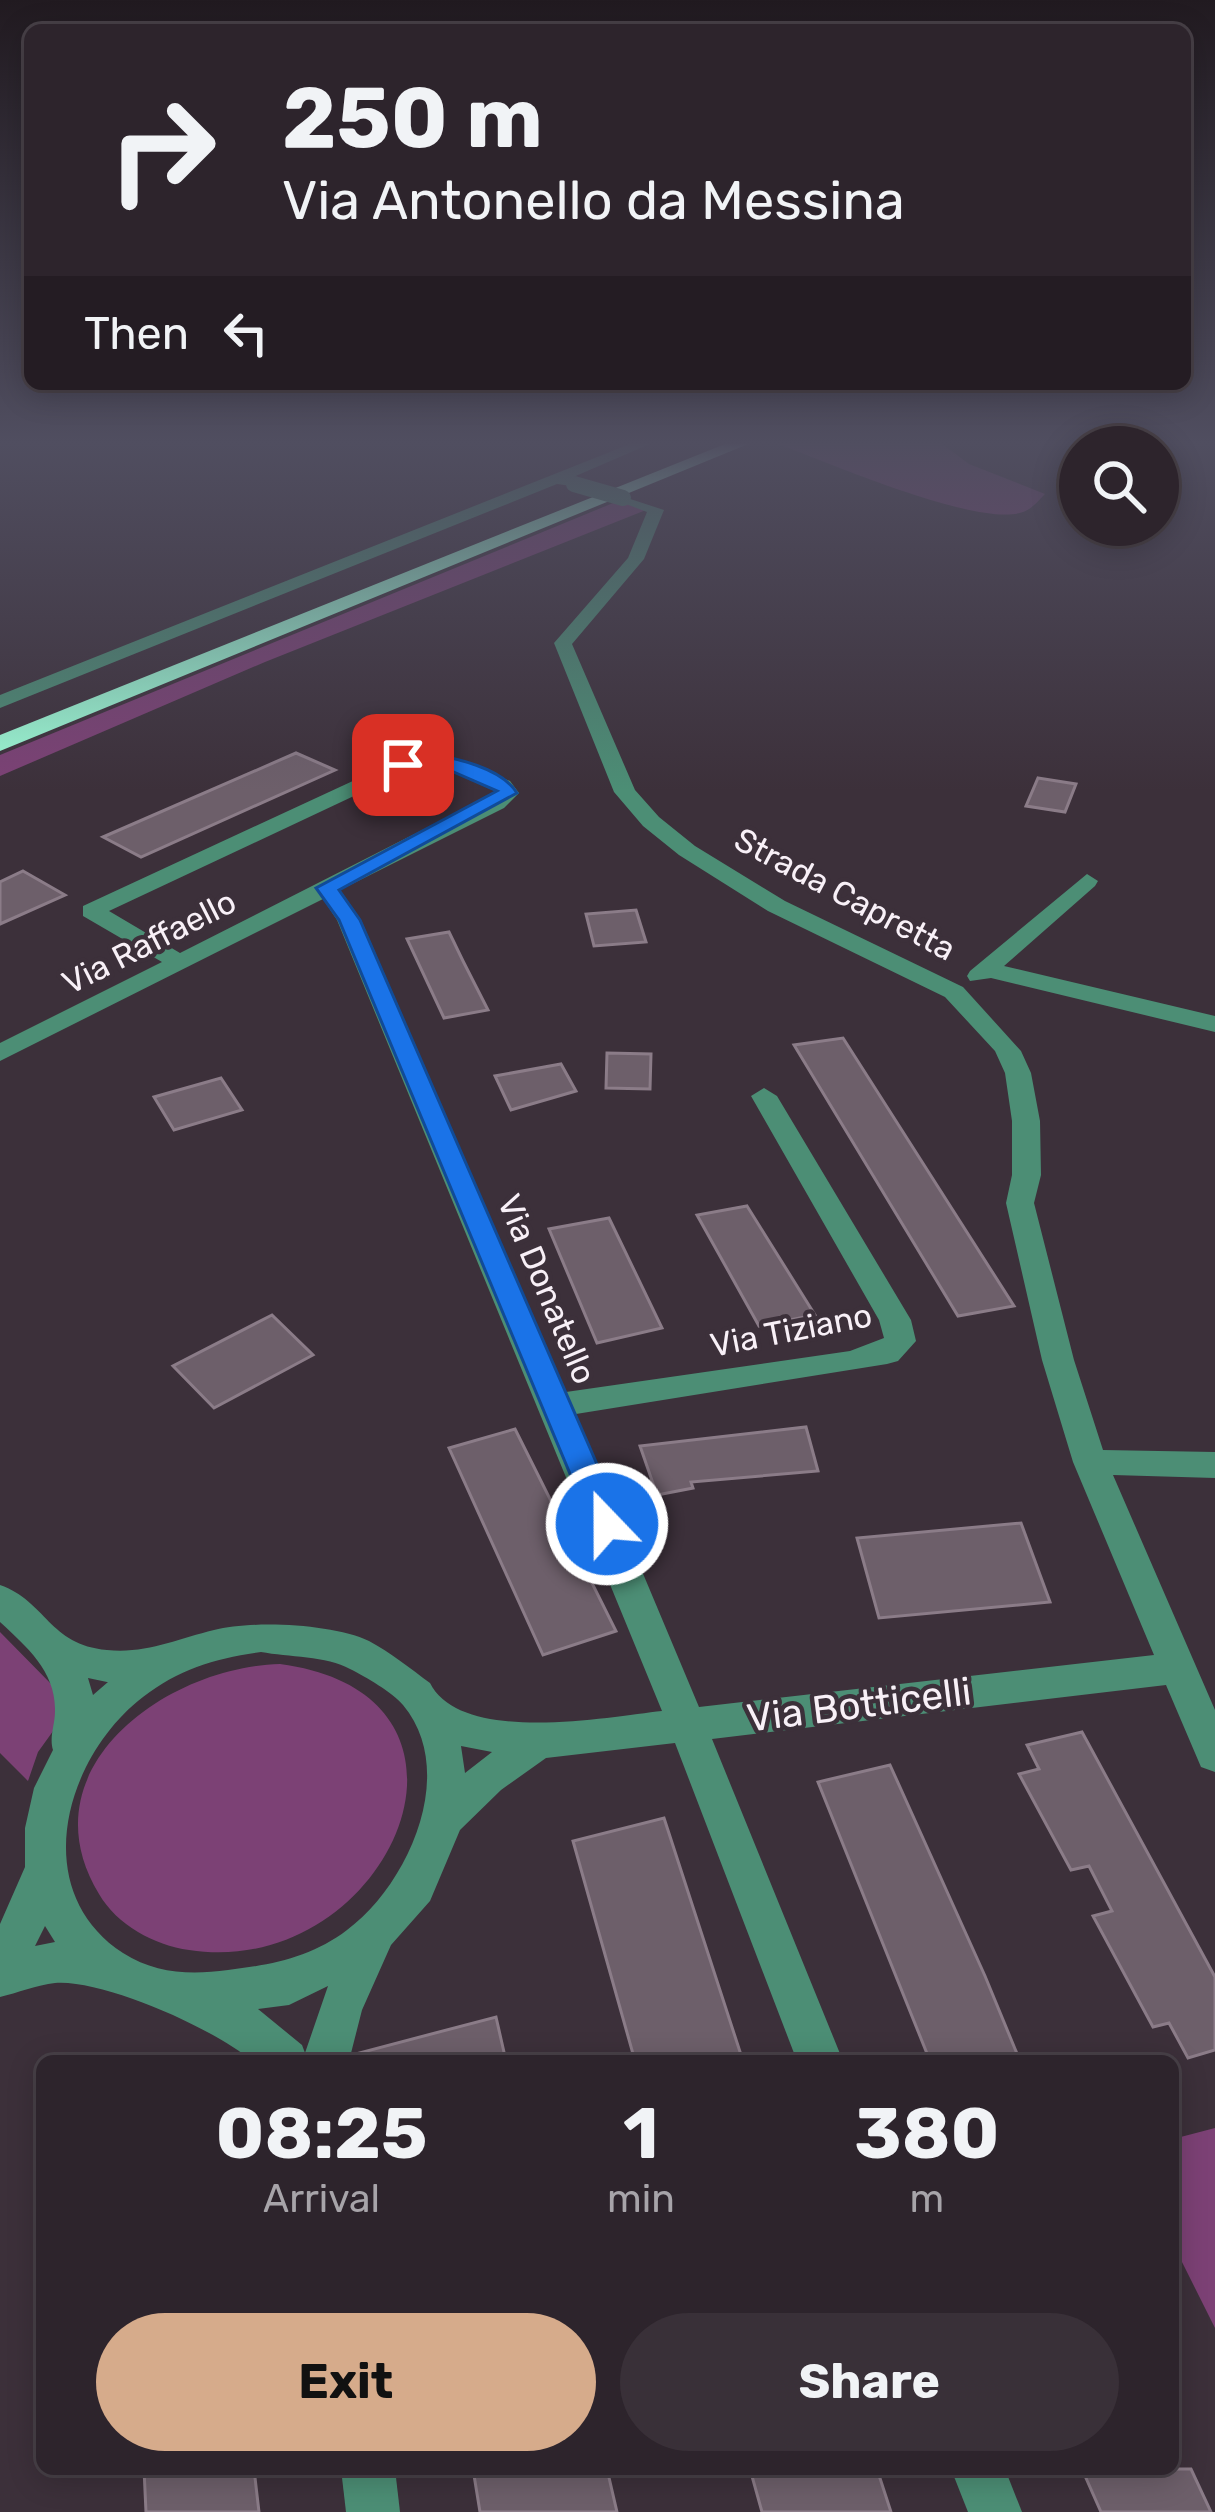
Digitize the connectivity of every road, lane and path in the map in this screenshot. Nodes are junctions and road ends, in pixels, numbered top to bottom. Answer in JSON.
{"nodes":[{"id":1,"x":372,"y":557,"type":"edge"},
{"id":2,"x":434,"y":557,"type":"edge"},
{"id":3,"x":460,"y":557,"type":"edge"},
{"id":4,"x":637,"y":557,"type":"edge"},
{"id":5,"x":0,"y":702,"type":"edge"},
{"id":6,"x":0,"y":731,"type":"edge"},
{"id":7,"x":0,"y":744,"type":"edge"},
{"id":8,"x":1087,"y":881,"type":"dead end"},
{"id":9,"x":327,"y":888,"type":"junction"},
{"id":10,"x":182,"y":963,"type":"junction"},
{"id":11,"x":988,"y":970,"type":"junction"},
{"id":12,"x":954,"y":992,"type":"junction"},
{"id":13,"x":1215,"y":1024,"type":"edge"},
{"id":14,"x":0,"y":1053,"type":"edge"},
{"id":15,"x":764,"y":1096,"type":"dead end"},
{"id":16,"x":557,"y":1405,"type":"junction"},
{"id":17,"x":1090,"y":1462,"type":"junction"},
{"id":18,"x":1215,"y":1465,"type":"edge"},
{"id":19,"x":0,"y":1600,"type":"edge"},
{"id":20,"x":62,"y":1657,"type":"junction"},
{"id":21,"x":165,"y":1663,"type":"junction"},
{"id":22,"x":1180,"y":1668,"type":"junction"},
{"id":23,"x":421,"y":1702,"type":"junction"},
{"id":24,"x":690,"y":1724,"type":"junction"},
{"id":25,"x":538,"y":1742,"type":"junction"},
{"id":26,"x":65,"y":1753,"type":"junction"},
{"id":27,"x":1215,"y":1755,"type":"edge"},
{"id":28,"x":448,"y":1816,"type":"junction"},
{"id":29,"x":42,"y":1876,"type":"junction"},
{"id":30,"x":373,"y":1938,"type":"junction"},
{"id":31,"x":0,"y":1962,"type":"edge"},
{"id":32,"x":120,"y":1975,"type":"junction"},
{"id":33,"x":0,"y":1976,"type":"edge"},
{"id":34,"x":189,"y":1995,"type":"junction"},
{"id":35,"x":279,"y":2055,"type":"edge"},
{"id":36,"x":328,"y":2055,"type":"edge"},
{"id":37,"x":818,"y":2055,"type":"edge"},
{"id":38,"x":369,"y":2475,"type":"edge"},
{"id":39,"x":980,"y":2475,"type":"edge"},
{"id":40,"x":374,"y":2512,"type":"edge"},
{"id":41,"x":995,"y":2512,"type":"edge"}],
"edges":[{"from":1,"to":5,"type":"street"},
{"from":2,"to":6,"type":"highway"},
{"from":3,"to":7,"type":"highway"},
{"from":4,"to":12,"type":"street","name":"Strada Capretta","bridge":true},
{"from":8,"to":11,"type":"street"},
{"from":9,"to":10,"type":"street","name":"Via Raffaello"},
{"from":9,"to":10,"type":"street","name":"Via Raffaello"},
{"from":9,"to":16,"type":"street","name":"Via Donatello"},
{"from":10,"to":14,"type":"street","name":"Via Raffaello"},
{"from":11,"to":12,"type":"street"},
{"from":11,"to":13,"type":"street"},
{"from":12,"to":17,"type":"street","name":"Strada Capretta"},
{"from":15,"to":16,"type":"street","name":"Via Tiziano"},
{"from":16,"to":24,"type":"street","name":"Via Donatello"},
{"from":17,"to":18,"type":"street"},
{"from":17,"to":22,"type":"street","name":"Strada Capretta"},
{"from":19,"to":20,"type":"street"},
{"from":20,"to":21,"type":"street"},
{"from":20,"to":26,"type":"street"},
{"from":21,"to":23,"type":"street"},
{"from":21,"to":26,"type":"street"},
{"from":22,"to":24,"type":"street","name":"Via Botticelli"},
{"from":22,"to":27,"type":"street","name":"Strada Capretta"},
{"from":23,"to":25,"type":"street","name":"Via Botticelli"},
{"from":23,"to":28,"type":"street"},
{"from":24,"to":25,"type":"street","name":"Via Botticelli"},
{"from":24,"to":37,"type":"street","name":"Via Donatello"},
{"from":25,"to":28,"type":"street","name":"Via Botticelli"},
{"from":26,"to":29,"type":"street"},
{"from":28,"to":30,"type":"street"},
{"from":29,"to":31,"type":"street"},
{"from":29,"to":32,"type":"street"},
{"from":30,"to":34,"type":"street"},
{"from":30,"to":36,"type":"street"},
{"from":32,"to":33,"type":"street"},
{"from":32,"to":34,"type":"street"},
{"from":34,"to":35,"type":"street"},
{"from":38,"to":40,"type":"street"},
{"from":39,"to":41,"type":"street"}]}
